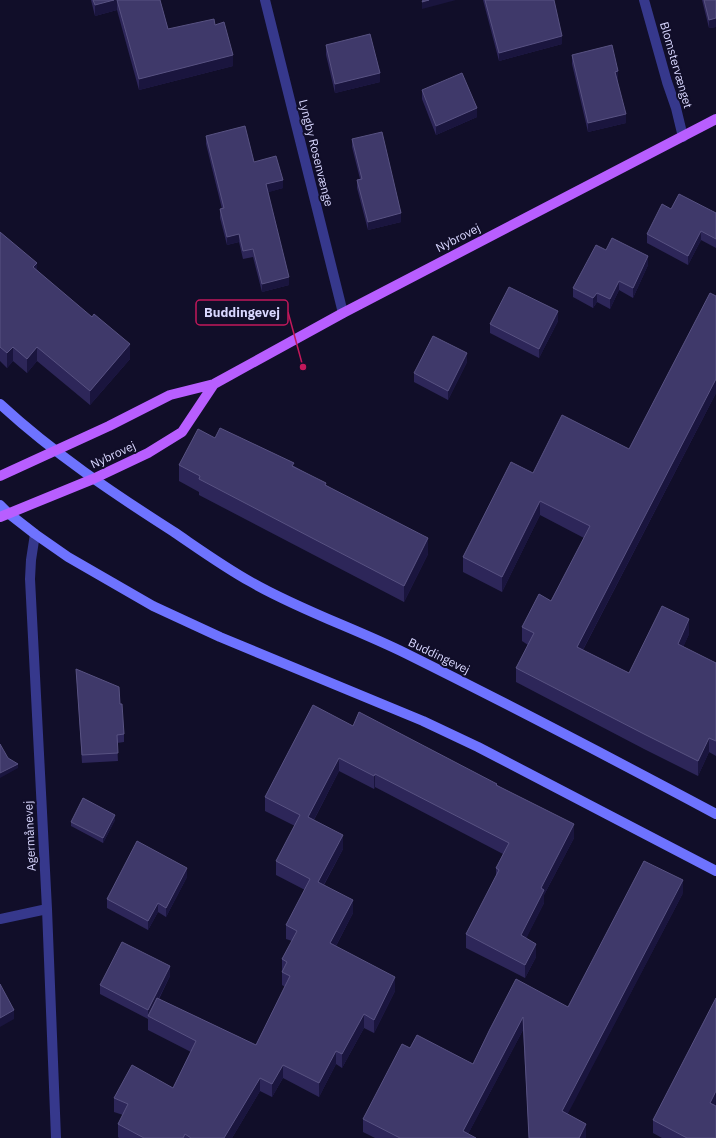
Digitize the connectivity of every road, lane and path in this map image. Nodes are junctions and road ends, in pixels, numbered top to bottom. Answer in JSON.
{"nodes":[{"id":1,"x":265,"y":0,"type":"edge"},
{"id":2,"x":644,"y":0,"type":"edge"},
{"id":3,"x":716,"y":119,"type":"edge"},
{"id":4,"x":683,"y":137,"type":"junction"},
{"id":5,"x":343,"y":313,"type":"junction"},
{"id":6,"x":214,"y":384,"type":"junction"},
{"id":7,"x":0,"y":404,"type":"edge"},
{"id":8,"x":56,"y":451,"type":"junction"},
{"id":9,"x":0,"y":476,"type":"edge"},
{"id":10,"x":93,"y":479,"type":"junction"},
{"id":11,"x":0,"y":505,"type":"edge"},
{"id":12,"x":4,"y":515,"type":"edge"},
{"id":13,"x":35,"y":534,"type":"junction"},
{"id":14,"x":716,"y":814,"type":"edge"},
{"id":15,"x":716,"y":871,"type":"edge"},
{"id":16,"x":47,"y":909,"type":"junction"},
{"id":17,"x":0,"y":919,"type":"edge"},
{"id":18,"x":56,"y":1138,"type":"edge"}],
"edges":[{"from":1,"to":5,"type":"street","name":"Lyngby Rosenvænge"},
{"from":2,"to":4,"type":"street","name":"Blomstervænget"},
{"from":3,"to":4,"type":"main road","name":"Nybrovej"},
{"from":4,"to":5,"type":"main road","name":"Nybrovej"},
{"from":5,"to":6,"type":"main road","name":"Nybrovej"},
{"from":6,"to":8,"type":"main road","name":"Nybrovej"},
{"from":6,"to":10,"type":"main road","name":"Nybrovej"},
{"from":7,"to":8,"type":"street","name":"Buddingevej"},
{"from":8,"to":9,"type":"main road","name":"Nybrovej"},
{"from":8,"to":10,"type":"street","name":"Buddingevej"},
{"from":10,"to":12,"type":"main road","name":"Nybrovej"},
{"from":10,"to":14,"type":"street","name":"Buddingevej"},
{"from":11,"to":12,"type":"street"},
{"from":12,"to":13,"type":"street"},
{"from":13,"to":15,"type":"street"},
{"from":13,"to":16,"type":"street","name":"Agermånevej"},
{"from":16,"to":17,"type":"street"},
{"from":16,"to":18,"type":"street","name":"Agermånevej"}]}
